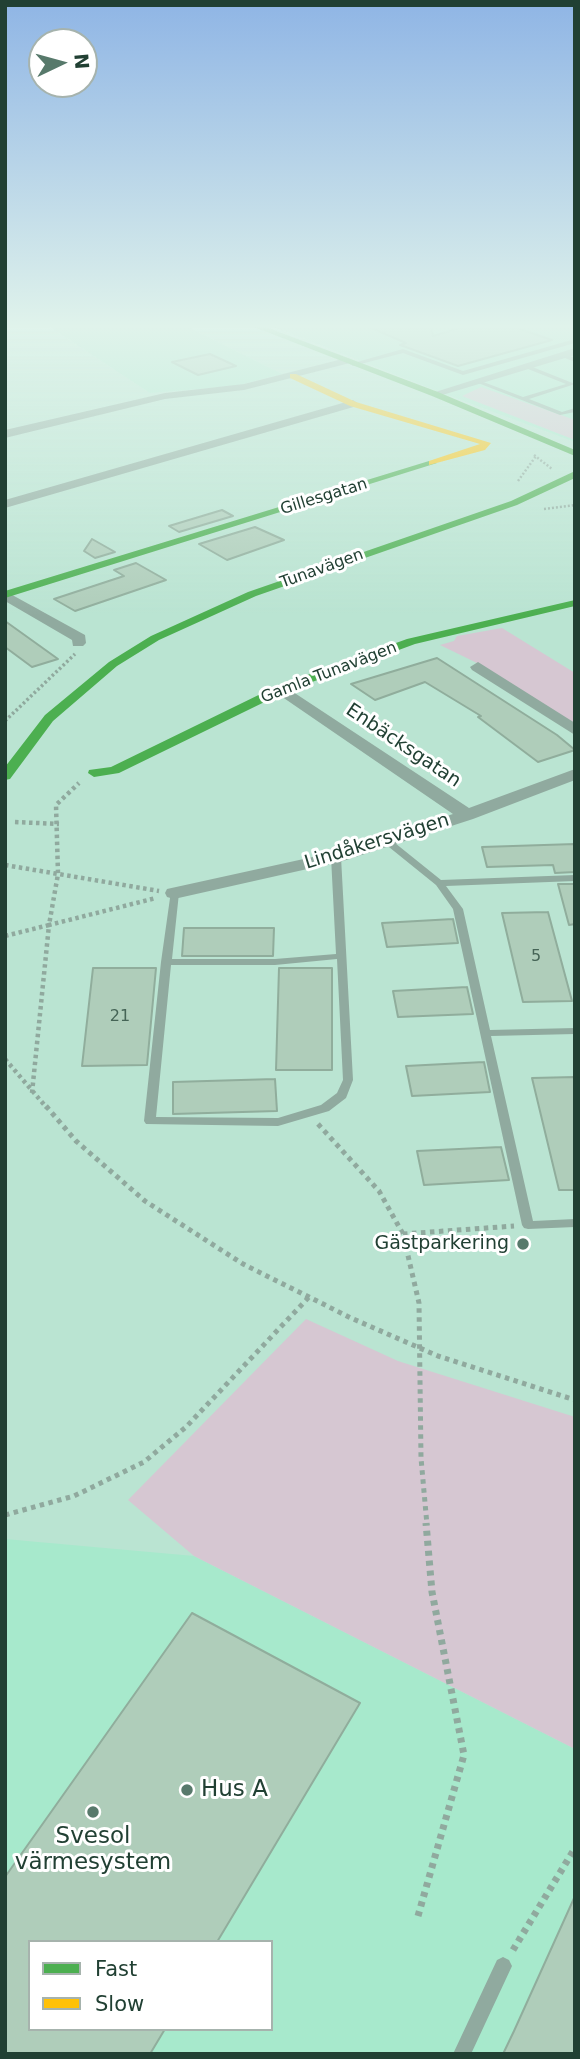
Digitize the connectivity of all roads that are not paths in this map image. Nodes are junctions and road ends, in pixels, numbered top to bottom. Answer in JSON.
{"nodes":[{"id":1,"x":51,"y":423,"type":"edge"},
{"id":2,"x":287,"y":423,"type":"edge"},
{"id":3,"x":418,"y":423,"type":"edge"},
{"id":4,"x":510,"y":423,"type":"edge"},
{"id":5,"x":5,"y":434,"type":"edge"},
{"id":6,"x":567,"y":445,"type":"edge"},
{"id":7,"x":575,"y":453,"type":"edge"},
{"id":8,"x":575,"y":474,"type":"edge"},
{"id":9,"x":575,"y":483,"type":"edge"},
{"id":10,"x":538,"y":492,"type":"junction"},
{"id":11,"x":5,"y":504,"type":"edge"},
{"id":12,"x":5,"y":595,"type":"edge"},
{"id":13,"x":575,"y":603,"type":"edge"},
{"id":14,"x":78,"y":643,"type":"road end"},
{"id":15,"x":113,"y":664,"type":"junction"},
{"id":16,"x":478,"y":667,"type":"dead end"},
{"id":17,"x":281,"y":690,"type":"junction"},
{"id":18,"x":575,"y":730,"type":"edge"},
{"id":19,"x":94,"y":773,"type":"road end"},
{"id":20,"x":575,"y":774,"type":"edge"},
{"id":21,"x":5,"y":776,"type":"edge"},
{"id":22,"x":5,"y":793,"type":"edge"},
{"id":23,"x":467,"y":815,"type":"junction"},
{"id":24,"x":387,"y":841,"type":"junction"},
{"id":25,"x":336,"y":857,"type":"junction"},
{"id":26,"x":575,"y":878,"type":"edge"},
{"id":27,"x":439,"y":883,"type":"junction"},
{"id":28,"x":173,"y":893,"type":"joint"},
{"id":29,"x":342,"y":956,"type":"junction"},
{"id":30,"x":166,"y":962,"type":"junction"},
{"id":31,"x":575,"y":1031,"type":"edge"},
{"id":32,"x":485,"y":1033,"type":"junction"},
{"id":33,"x":575,"y":1223,"type":"edge"},
{"id":34,"x":503,"y":1966,"type":"road end"},
{"id":35,"x":462,"y":2054,"type":"edge"}],
"edges":[{"from":1,"to":5,"type":"street"},
{"from":2,"to":11,"type":"street"},
{"from":3,"to":12,"type":"street","name":"Gillesgatan"},
{"from":4,"to":6,"type":"street"},
{"from":6,"to":7,"type":"street"},
{"from":8,"to":10,"type":"street","name":"Tunavägen"},
{"from":9,"to":10,"type":"street","name":"Tunavägen"},
{"from":10,"to":15,"type":"street","name":"Tunavägen"},
{"from":12,"to":14,"type":"street"},
{"from":13,"to":17,"type":"street","name":"Gamla Tunavägen"},
{"from":15,"to":21,"type":"street","name":"Tunavägen"},
{"from":15,"to":22,"type":"street","name":"Tunavägen"},
{"from":16,"to":18,"type":"street"},
{"from":17,"to":19,"type":"street","name":"Gamla Tunavägen"},
{"from":17,"to":23,"type":"street","name":"Enbäcksgatan"},
{"from":20,"to":23,"type":"street","name":"Lindåkersvägen"},
{"from":23,"to":24,"type":"street","name":"Lindåkersvägen"},
{"from":24,"to":25,"type":"street","name":"Lindåkersvägen"},
{"from":24,"to":27,"type":"lane"},
{"from":25,"to":28,"type":"street","name":"Lindåkersvägen"},
{"from":25,"to":29,"type":"lane"},
{"from":26,"to":27,"type":"lane"},
{"from":27,"to":32,"type":"lane"},
{"from":28,"to":30,"type":"lane"},
{"from":29,"to":30,"type":"lane"},
{"from":29,"to":30,"type":"lane"},
{"from":31,"to":32,"type":"lane"},
{"from":32,"to":33,"type":"lane"},
{"from":34,"to":35,"type":"lane"}]}
